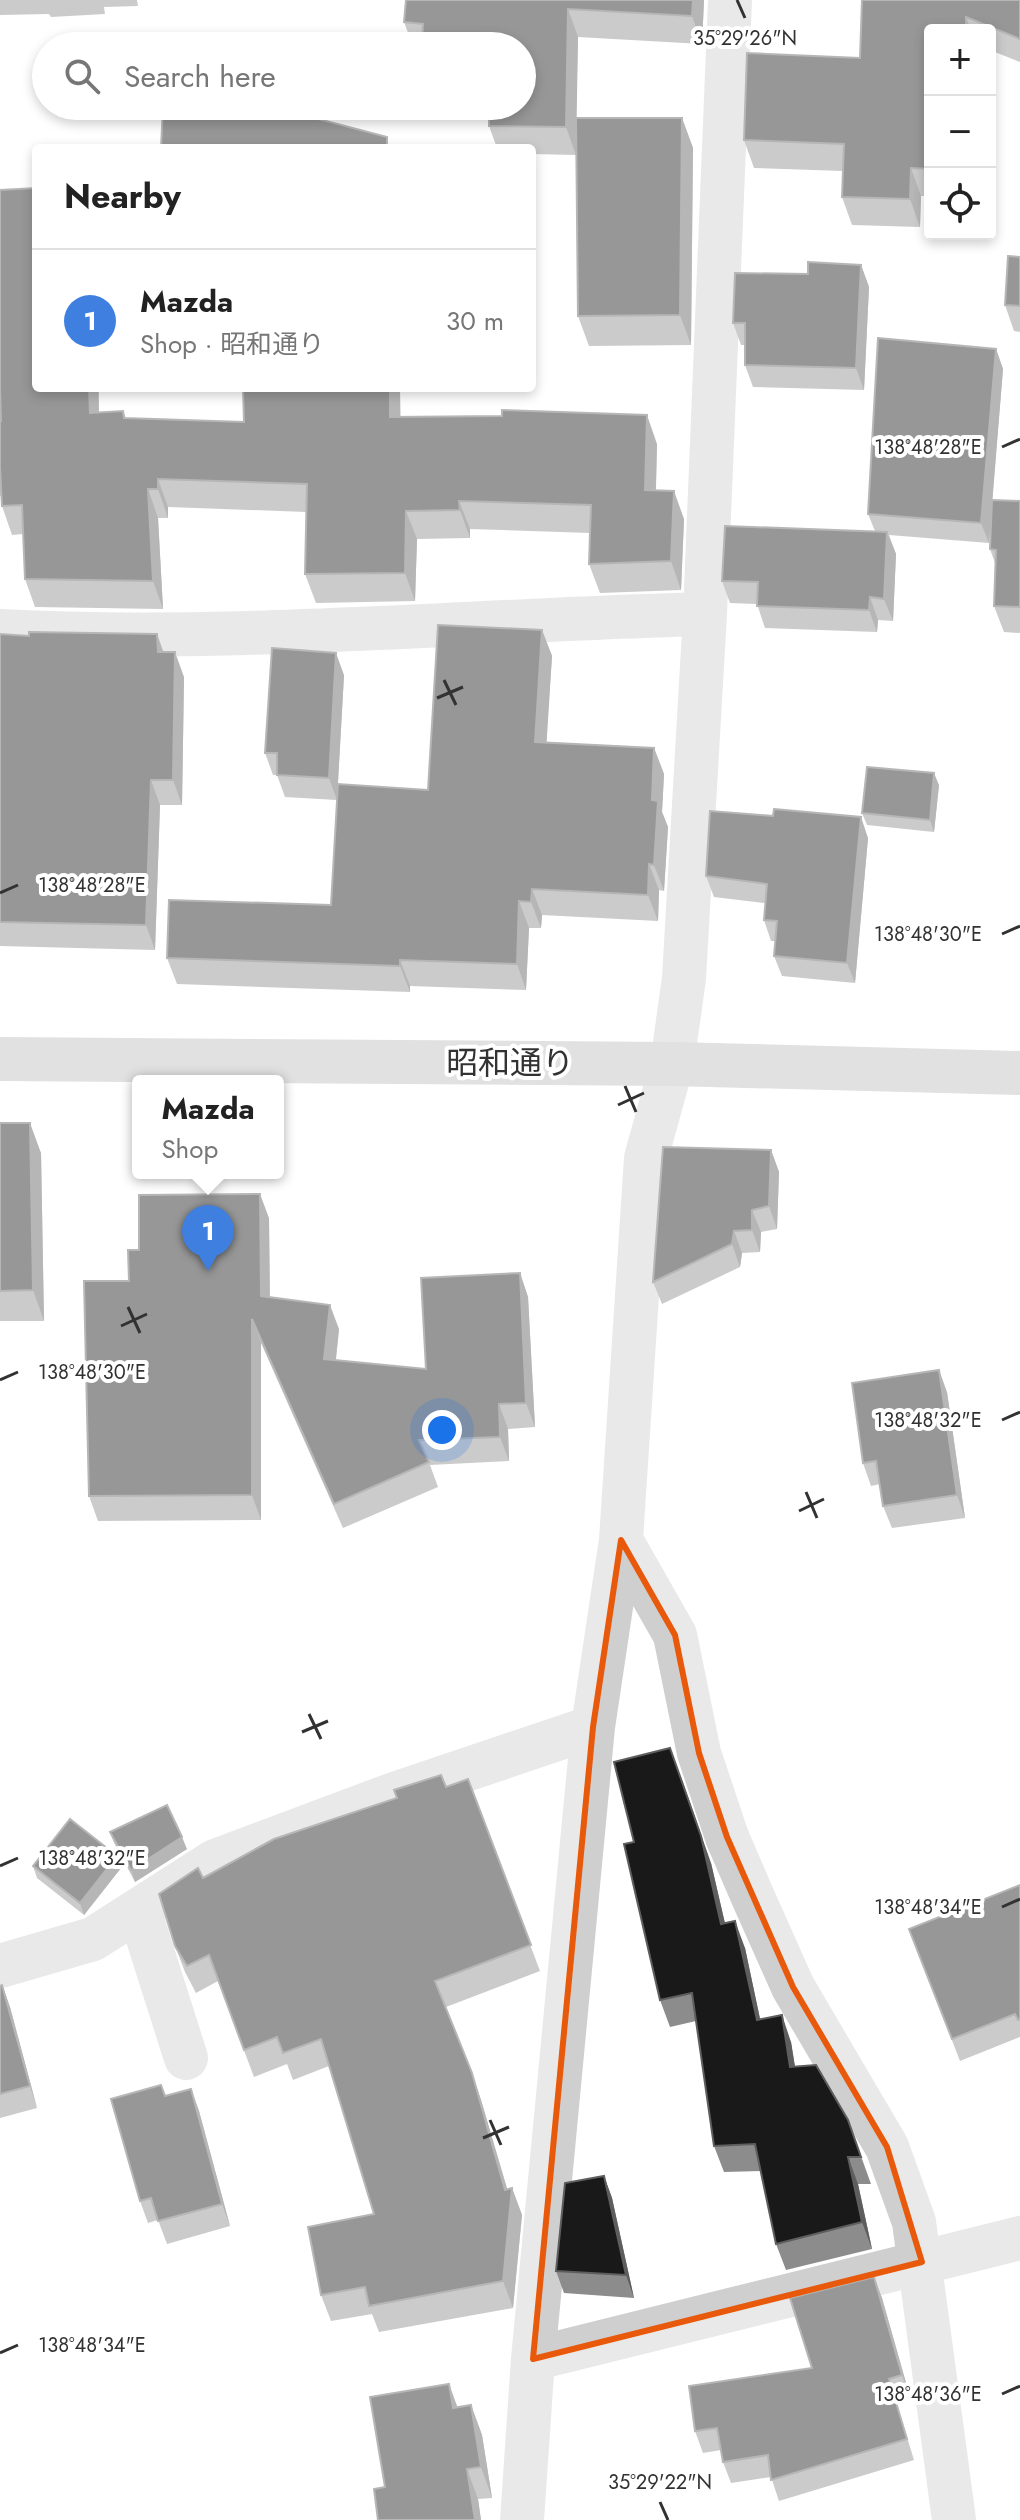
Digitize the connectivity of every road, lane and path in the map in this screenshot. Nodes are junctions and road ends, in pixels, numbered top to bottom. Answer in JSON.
{"nodes":[{"id":1,"x":730,"y":0,"type":"edge"},
{"id":2,"x":705,"y":614,"type":"junction"},
{"id":3,"x":0,"y":631,"type":"edge"},
{"id":4,"x":0,"y":1059,"type":"edge"},
{"id":5,"x":672,"y":1064,"type":"junction"},
{"id":6,"x":1020,"y":1073,"type":"edge"},
{"id":7,"x":621,"y":1540,"type":"junction"},
{"id":8,"x":593,"y":1727,"type":"junction"},
{"id":9,"x":139,"y":1910,"type":"junction"},
{"id":10,"x":0,"y":1966,"type":"edge"},
{"id":11,"x":186,"y":2058,"type":"dead end"},
{"id":12,"x":1020,"y":2238,"type":"edge"},
{"id":13,"x":922,"y":2262,"type":"junction"},
{"id":14,"x":533,"y":2359,"type":"junction"},
{"id":15,"x":522,"y":2520,"type":"edge"},
{"id":16,"x":954,"y":2520,"type":"edge"}],
"edges":[{"from":1,"to":2,"type":"street"},
{"from":2,"to":3,"type":"street"},
{"from":2,"to":5,"type":"street"},
{"from":4,"to":5,"type":"street","name":"昭和通り"},
{"from":5,"to":6,"type":"street","name":"昭和通り"},
{"from":5,"to":7,"type":"street"},
{"from":7,"to":8,"type":"street"},
{"from":7,"to":13,"type":"street"},
{"from":8,"to":9,"type":"street"},
{"from":8,"to":14,"type":"street"},
{"from":9,"to":10,"type":"street"},
{"from":9,"to":11,"type":"street"},
{"from":12,"to":13,"type":"street"},
{"from":13,"to":14,"type":"street"},
{"from":13,"to":16,"type":"street"},
{"from":14,"to":15,"type":"street"}]}
